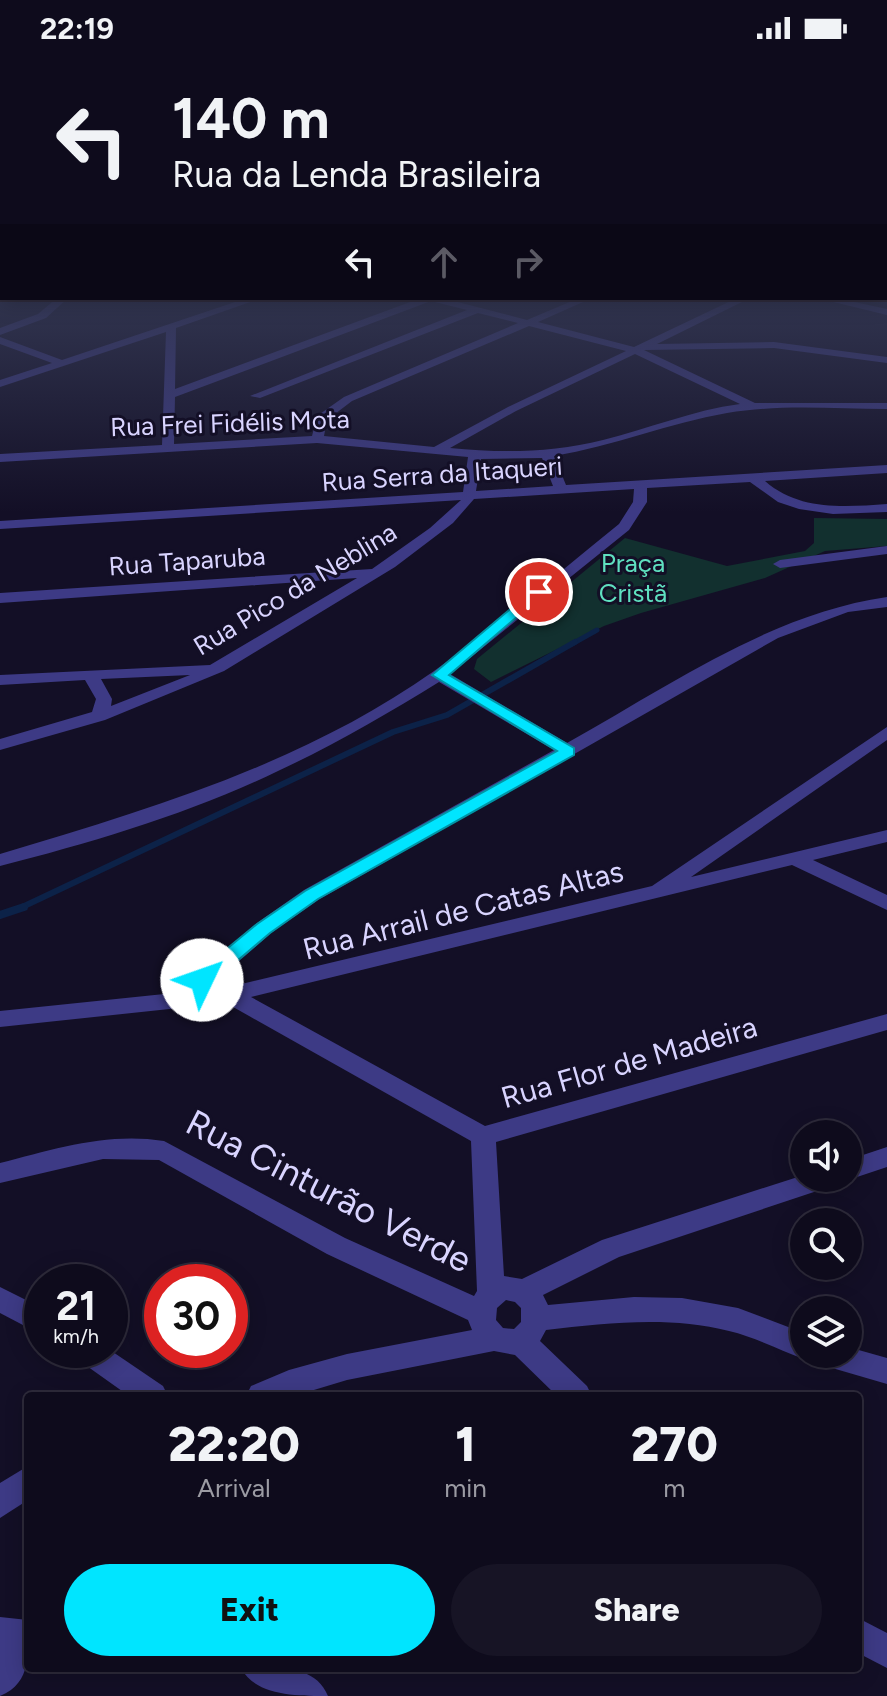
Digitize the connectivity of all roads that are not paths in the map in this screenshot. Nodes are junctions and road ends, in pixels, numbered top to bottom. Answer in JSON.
{"nodes":[{"id":1,"x":50,"y":359,"type":"edge"},
{"id":2,"x":70,"y":359,"type":"edge"},
{"id":3,"x":171,"y":359,"type":"edge"},
{"id":4,"x":268,"y":359,"type":"edge"},
{"id":5,"x":352,"y":359,"type":"edge"},
{"id":6,"x":446,"y":359,"type":"edge"},
{"id":7,"x":618,"y":359,"type":"edge"},
{"id":8,"x":656,"y":359,"type":"edge"},
{"id":9,"x":59,"y":362,"type":"junction"},
{"id":10,"x":0,"y":384,"type":"edge"},
{"id":11,"x":170,"y":395,"type":"junction"},
{"id":12,"x":256,"y":396,"type":"dead end"},
{"id":13,"x":753,"y":406,"type":"junction"},
{"id":14,"x":887,"y":406,"type":"edge"},
{"id":15,"x":317,"y":439,"type":"junction"},
{"id":16,"x":168,"y":449,"type":"junction"},
{"id":17,"x":437,"y":450,"type":"junction"},
{"id":18,"x":547,"y":454,"type":"junction"},
{"id":19,"x":475,"y":455,"type":"junction"},
{"id":20,"x":0,"y":458,"type":"edge"},
{"id":21,"x":887,"y":469,"type":"edge"},
{"id":22,"x":754,"y":478,"type":"junction"},
{"id":23,"x":641,"y":486,"type":"junction"},
{"id":24,"x":562,"y":491,"type":"junction"},
{"id":25,"x":469,"y":497,"type":"junction"},
{"id":26,"x":887,"y":508,"type":"edge"},
{"id":27,"x":857,"y":510,"type":"junction"},
{"id":28,"x":887,"y":518,"type":"edge"},
{"id":29,"x":0,"y":525,"type":"edge"},
{"id":30,"x":887,"y":550,"type":"edge"},
{"id":31,"x":780,"y":564,"type":"dead end"},
{"id":32,"x":376,"y":573,"type":"junction"},
{"id":33,"x":0,"y":598,"type":"edge"},
{"id":34,"x":887,"y":602,"type":"edge"},
{"id":35,"x":217,"y":668,"type":"junction"},
{"id":36,"x":90,"y":674,"type":"junction"},
{"id":37,"x":445,"y":679,"type":"junction"},
{"id":38,"x":0,"y":680,"type":"edge"},
{"id":39,"x":99,"y":716,"type":"junction"},
{"id":40,"x":887,"y":732,"type":"edge"},
{"id":41,"x":0,"y":745,"type":"edge"},
{"id":42,"x":562,"y":747,"type":"junction"},
{"id":43,"x":887,"y":836,"type":"edge"},
{"id":44,"x":0,"y":860,"type":"edge"},
{"id":45,"x":797,"y":860,"type":"junction"},
{"id":46,"x":650,"y":896,"type":"junction"},
{"id":47,"x":887,"y":903,"type":"edge"},
{"id":48,"x":229,"y":995,"type":"junction"},
{"id":49,"x":179,"y":1001,"type":"junction"},
{"id":50,"x":0,"y":1019,"type":"edge"},
{"id":51,"x":887,"y":1022,"type":"edge"},
{"id":52,"x":483,"y":1136,"type":"junction"},
{"id":53,"x":887,"y":1157,"type":"edge"},
{"id":54,"x":862,"y":1165,"type":"edge"},
{"id":55,"x":0,"y":1173,"type":"edge"},
{"id":56,"x":790,"y":1190,"type":"edge"},
{"id":57,"x":522,"y":1292,"type":"junction"},
{"id":58,"x":0,"y":1299,"type":"edge"},
{"id":59,"x":485,"y":1303,"type":"junction"},
{"id":60,"x":24,"y":1312,"type":"edge"},
{"id":61,"x":538,"y":1318,"type":"junction"},
{"id":62,"x":507,"y":1339,"type":"junction"},
{"id":63,"x":790,"y":1341,"type":"edge"},
{"id":64,"x":862,"y":1364,"type":"edge"},
{"id":65,"x":113,"y":1368,"type":"edge"},
{"id":66,"x":887,"y":1371,"type":"edge"},
{"id":67,"x":147,"y":1392,"type":"edge"},
{"id":68,"x":269,"y":1392,"type":"edge"},
{"id":69,"x":572,"y":1392,"type":"edge"},
{"id":70,"x":24,"y":1484,"type":"edge"},
{"id":71,"x":0,"y":1502,"type":"edge"},
{"id":72,"x":0,"y":1634,"type":"edge"},
{"id":73,"x":24,"y":1637,"type":"edge"},
{"id":74,"x":862,"y":1637,"type":"edge"},
{"id":75,"x":24,"y":1644,"type":"edge"},
{"id":76,"x":887,"y":1651,"type":"edge"},
{"id":77,"x":266,"y":1672,"type":"edge"},
{"id":78,"x":0,"y":1679,"type":"edge"},
{"id":79,"x":311,"y":1696,"type":"edge"}],
"edges":[{"from":1,"to":9,"type":"street"},
{"from":2,"to":9,"type":"street"},
{"from":3,"to":11,"type":"street"},
{"from":4,"to":11,"type":"street"},
{"from":5,"to":12,"type":"street"},
{"from":6,"to":15,"type":"street"},
{"from":7,"to":17,"type":"street"},
{"from":8,"to":13,"type":"street"},
{"from":9,"to":10,"type":"street"},
{"from":11,"to":16,"type":"street"},
{"from":13,"to":14,"type":"street","name":"Rua Frei Fidélis Mota"},
{"from":13,"to":18,"type":"street","name":"Rua Frei Fidélis Mota"},
{"from":15,"to":16,"type":"street","name":"Rua Frei Fidélis Mota"},
{"from":15,"to":17,"type":"street","name":"Rua Frei Fidélis Mota"},
{"from":16,"to":20,"type":"street","name":"Rua Frei Fidélis Mota"},
{"from":17,"to":19,"type":"street","name":"Rua Frei Fidélis Mota"},
{"from":18,"to":19,"type":"street","name":"Rua Frei Fidélis Mota"},
{"from":18,"to":24,"type":"street"},
{"from":19,"to":25,"type":"street"},
{"from":21,"to":22,"type":"street","name":"Rua Serra da Itaqueri"},
{"from":22,"to":23,"type":"street","name":"Rua Serra da Itaqueri"},
{"from":22,"to":27,"type":"street"},
{"from":23,"to":24,"type":"street","name":"Rua Serra da Itaqueri"},
{"from":23,"to":37,"type":"street"},
{"from":24,"to":25,"type":"street","name":"Rua Serra da Itaqueri"},
{"from":25,"to":29,"type":"street","name":"Rua Serra da Itaqueri"},
{"from":25,"to":32,"type":"street","name":"Rua Pico da Neblina"},
{"from":26,"to":27,"type":"street"},
{"from":27,"to":28,"type":"street"},
{"from":30,"to":31,"type":"street"},
{"from":32,"to":33,"type":"street","name":"Rua Taparuba"},
{"from":32,"to":35,"type":"street","name":"Rua Pico da Neblina"},
{"from":34,"to":42,"type":"street"},
{"from":35,"to":36,"type":"street"},
{"from":35,"to":39,"type":"street","name":"Rua Pico da Neblina"},
{"from":36,"to":38,"type":"street"},
{"from":36,"to":39,"type":"street"},
{"from":37,"to":42,"type":"street"},
{"from":37,"to":44,"type":"street"},
{"from":39,"to":41,"type":"street","name":"Rua Pico da Neblina"},
{"from":40,"to":46,"type":"street"},
{"from":42,"to":49,"type":"street"},
{"from":43,"to":45,"type":"street","name":"Rua Arrail de Catas Altas"},
{"from":45,"to":46,"type":"street","name":"Rua Arrail de Catas Altas"},
{"from":45,"to":47,"type":"street"},
{"from":46,"to":48,"type":"street","name":"Rua Arrail de Catas Altas"},
{"from":48,"to":49,"type":"street","name":"Rua Arrail de Catas Altas"},
{"from":48,"to":52,"type":"street","name":"Rua Flor de Madeira"},
{"from":49,"to":50,"type":"street","name":"Rua Arrail de Catas Altas"},
{"from":51,"to":52,"type":"street","name":"Rua Flor de Madeira"},
{"from":52,"to":59,"type":"street"},
{"from":53,"to":54,"type":"street"},
{"from":55,"to":59,"type":"street","name":"Rua Cinturão Verde"},
{"from":56,"to":57,"type":"street"},
{"from":57,"to":59,"type":"street"},
{"from":57,"to":61,"type":"street"},
{"from":58,"to":60,"type":"street"},
{"from":59,"to":62,"type":"street"},
{"from":61,"to":62,"type":"street"},
{"from":61,"to":63,"type":"street"},
{"from":62,"to":68,"type":"street"},
{"from":62,"to":69,"type":"street"},
{"from":64,"to":66,"type":"street"},
{"from":65,"to":67,"type":"street"},
{"from":70,"to":71,"type":"street"},
{"from":72,"to":73,"type":"street"},
{"from":74,"to":76,"type":"street"},
{"from":75,"to":78,"type":"street"},
{"from":77,"to":79,"type":"street"}]}
